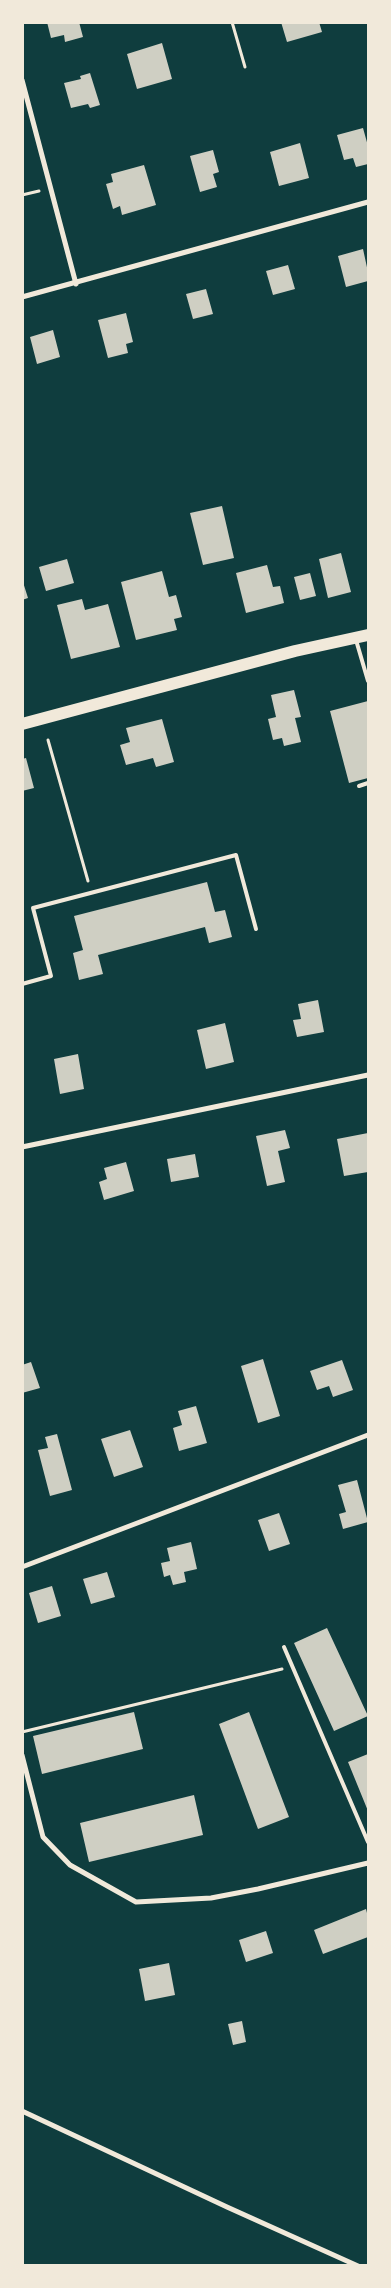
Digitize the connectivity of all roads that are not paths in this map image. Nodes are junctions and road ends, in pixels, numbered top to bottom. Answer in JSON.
{"nodes":[{"id":1,"x":22,"y":80,"type":"edge"},
{"id":2,"x":368,"y":202,"type":"edge"},
{"id":3,"x":76,"y":284,"type":"junction"},
{"id":4,"x":22,"y":297,"type":"edge"},
{"id":5,"x":368,"y":635,"type":"edge"},
{"id":6,"x":355,"y":638,"type":"junction"},
{"id":7,"x":368,"y":681,"type":"edge"},
{"id":8,"x":22,"y":724,"type":"edge"},
{"id":9,"x":368,"y":783,"type":"edge"},
{"id":10,"x":359,"y":786,"type":"dead end"},
{"id":11,"x":256,"y":929,"type":"dead end"},
{"id":12,"x":22,"y":984,"type":"edge"},
{"id":13,"x":368,"y":1075,"type":"edge"},
{"id":14,"x":22,"y":1147,"type":"edge"},
{"id":15,"x":368,"y":1435,"type":"edge"},
{"id":16,"x":22,"y":1567,"type":"edge"},
{"id":17,"x":284,"y":1647,"type":"dead end"},
{"id":18,"x":22,"y":1755,"type":"edge"},
{"id":19,"x":368,"y":1842,"type":"edge"},
{"id":20,"x":368,"y":1863,"type":"edge"},
{"id":21,"x":22,"y":2111,"type":"edge"},
{"id":22,"x":358,"y":2266,"type":"edge"}],
"edges":[{"from":1,"to":3,"type":"street"},
{"from":2,"to":3,"type":"street"},
{"from":3,"to":4,"type":"street"},
{"from":5,"to":6,"type":"main road"},
{"from":6,"to":7,"type":"lane"},
{"from":6,"to":8,"type":"main road"},
{"from":9,"to":10,"type":"lane"},
{"from":11,"to":12,"type":"lane"},
{"from":13,"to":14,"type":"street"},
{"from":15,"to":16,"type":"street"},
{"from":17,"to":19,"type":"lane"},
{"from":18,"to":20,"type":"street"},
{"from":21,"to":22,"type":"street"}]}
